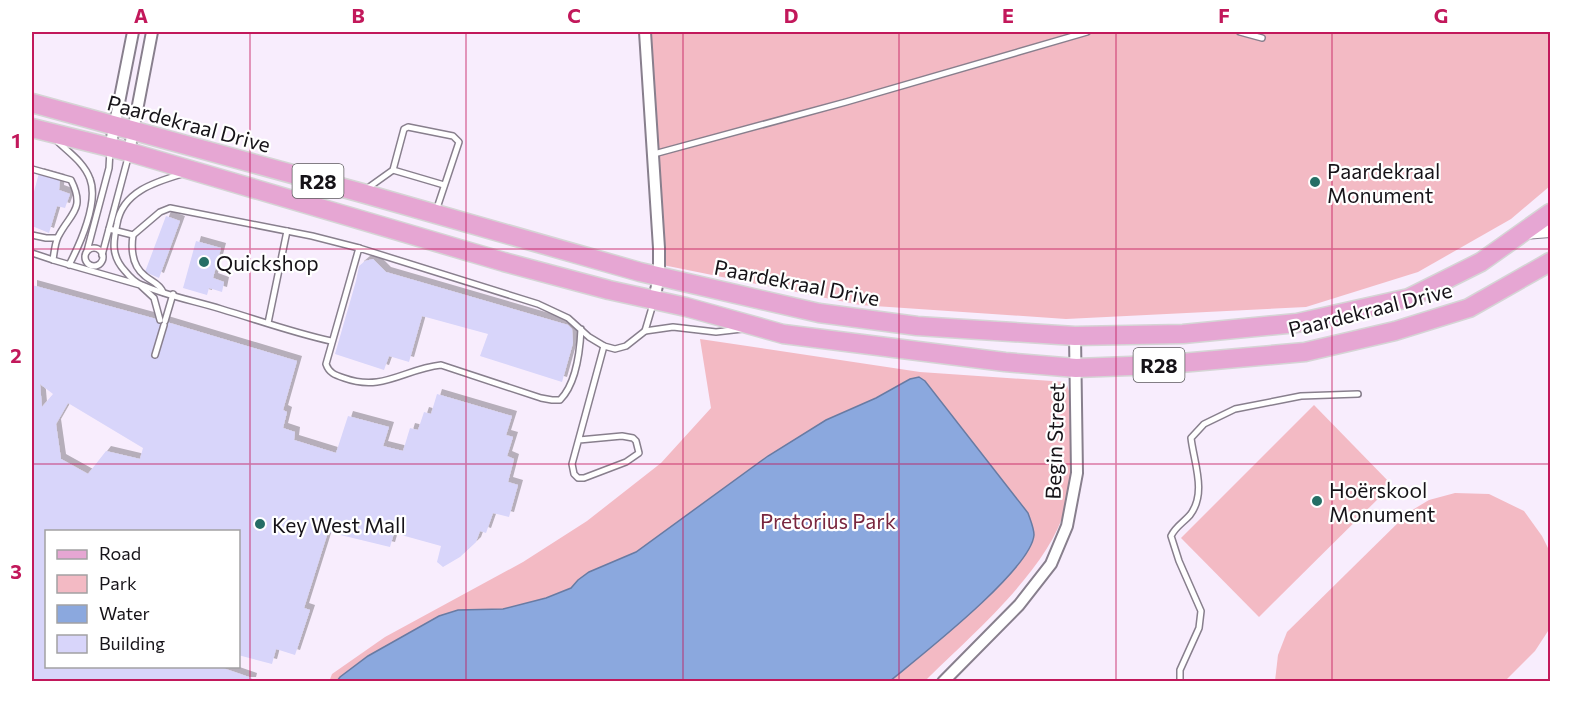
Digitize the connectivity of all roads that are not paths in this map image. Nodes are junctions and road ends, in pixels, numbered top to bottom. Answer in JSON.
{"nodes":[{"id":1,"x":133,"y":32,"type":"edge"},
{"id":2,"x":152,"y":32,"type":"edge"},
{"id":3,"x":645,"y":32,"type":"edge"},
{"id":4,"x":1087,"y":32,"type":"edge"},
{"id":5,"x":1240,"y":32,"type":"edge"},
{"id":6,"x":1262,"y":38,"type":"dead end"},
{"id":7,"x":32,"y":103,"type":"edge"},
{"id":8,"x":114,"y":125,"type":"junction"},
{"id":9,"x":32,"y":128,"type":"edge"},
{"id":10,"x":133,"y":132,"type":"junction"},
{"id":11,"x":53,"y":134,"type":"junction"},
{"id":12,"x":110,"y":148,"type":"junction"},
{"id":13,"x":129,"y":152,"type":"junction"},
{"id":14,"x":652,"y":155,"type":"junction"},
{"id":15,"x":32,"y":170,"type":"edge"},
{"id":16,"x":393,"y":170,"type":"junction"},
{"id":17,"x":192,"y":171,"type":"junction"},
{"id":18,"x":32,"y":175,"type":"edge"},
{"id":19,"x":444,"y":185,"type":"junction"},
{"id":20,"x":362,"y":193,"type":"junction"},
{"id":21,"x":1551,"y":213,"type":"edge"},
{"id":22,"x":435,"y":214,"type":"junction"},
{"id":23,"x":112,"y":230,"type":"junction"},
{"id":24,"x":1551,"y":230,"type":"edge"},
{"id":25,"x":287,"y":231,"type":"junction"},
{"id":26,"x":1524,"y":232,"type":"junction"},
{"id":27,"x":32,"y":235,"type":"edge"},
{"id":28,"x":133,"y":235,"type":"junction"},
{"id":29,"x":57,"y":238,"type":"junction"},
{"id":30,"x":113,"y":246,"type":"junction"},
{"id":31,"x":359,"y":248,"type":"junction"},
{"id":32,"x":87,"y":251,"type":"junction"},
{"id":33,"x":32,"y":252,"type":"edge"},
{"id":34,"x":102,"y":255,"type":"junction"},
{"id":35,"x":53,"y":260,"type":"junction"},
{"id":36,"x":99,"y":264,"type":"junction"},
{"id":37,"x":69,"y":265,"type":"junction"},
{"id":38,"x":1546,"y":266,"type":"edge"},
{"id":39,"x":90,"y":268,"type":"junction"},
{"id":40,"x":659,"y":277,"type":"junction"},
{"id":41,"x":140,"y":285,"type":"junction"},
{"id":42,"x":163,"y":292,"type":"junction"},
{"id":43,"x":173,"y":294,"type":"junction"},
{"id":44,"x":654,"y":299,"type":"junction"},
{"id":45,"x":163,"y":322,"type":"junction"},
{"id":46,"x":268,"y":323,"type":"junction"},
{"id":47,"x":752,"y":327,"type":"junction"},
{"id":48,"x":581,"y":329,"type":"junction"},
{"id":49,"x":645,"y":331,"type":"junction"},
{"id":50,"x":1075,"y":336,"type":"junction"},
{"id":51,"x":331,"y":341,"type":"junction"},
{"id":52,"x":604,"y":346,"type":"junction"},
{"id":53,"x":155,"y":355,"type":"dead end"},
{"id":54,"x":1076,"y":368,"type":"junction"},
{"id":55,"x":1358,"y":394,"type":"dead end"},
{"id":56,"x":579,"y":440,"type":"junction"},
{"id":57,"x":943,"y":681,"type":"edge"},
{"id":58,"x":1180,"y":681,"type":"edge"}],
"edges":[{"from":1,"to":8,"type":"street"},
{"from":2,"to":10,"type":"street"},
{"from":3,"to":14,"type":"street"},
{"from":4,"to":14,"type":"lane"},
{"from":5,"to":6,"type":"lane"},
{"from":7,"to":8,"type":"main road","name":"Paardekraal Drive","number":"R28"},
{"from":8,"to":10,"type":"main road","name":"Paardekraal Drive","number":"R28"},
{"from":8,"to":12,"type":"street"},
{"from":9,"to":11,"type":"main road","name":"Paardekraal Drive","number":"R28"},
{"from":10,"to":13,"type":"street"},
{"from":10,"to":20,"type":"main road","name":"Paardekraal Drive","number":"R28"},
{"from":11,"to":12,"type":"main road","name":"Paardekraal Drive","number":"R28"},
{"from":11,"to":37,"type":"lane"},
{"from":12,"to":13,"type":"main road","name":"Paardekraal Drive","number":"R28"},
{"from":12,"to":32,"type":"lane"},
{"from":13,"to":17,"type":"main road","name":"Paardekraal Drive","number":"R28"},
{"from":13,"to":23,"type":"lane"},
{"from":14,"to":40,"type":"street"},
{"from":15,"to":18,"type":"lane"},
{"from":15,"to":29,"type":"lane"},
{"from":16,"to":19,"type":"lane"},
{"from":16,"to":19,"type":"lane"},
{"from":16,"to":20,"type":"lane"},
{"from":17,"to":23,"type":"lane"},
{"from":17,"to":44,"type":"main road","name":"Paardekraal Drive","number":"R28"},
{"from":19,"to":22,"type":"lane"},
{"from":20,"to":22,"type":"main road","name":"Paardekraal Drive","number":"R28"},
{"from":21,"to":26,"type":"main road","name":"Paardekraal Drive","number":"R28"},
{"from":22,"to":40,"type":"main road","name":"Paardekraal Drive","number":"R28"},
{"from":23,"to":28,"type":"lane"},
{"from":23,"to":30,"type":"lane"},
{"from":23,"to":34,"type":"lane"},
{"from":24,"to":26,"type":"street"},
{"from":25,"to":28,"type":"lane"},
{"from":25,"to":31,"type":"lane"},
{"from":25,"to":46,"type":"lane"},
{"from":26,"to":50,"type":"main road","name":"Paardekraal Drive","number":"R28"},
{"from":27,"to":29,"type":"lane"},
{"from":28,"to":42,"type":"lane"},
{"from":29,"to":35,"type":"lane"},
{"from":30,"to":36,"type":"lane"},
{"from":30,"to":41,"type":"lane"},
{"from":31,"to":48,"type":"lane"},
{"from":31,"to":51,"type":"lane"},
{"from":32,"to":34,"type":"lane"},
{"from":32,"to":39,"type":"lane"},
{"from":33,"to":35,"type":"lane"},
{"from":34,"to":36,"type":"lane"},
{"from":35,"to":37,"type":"lane"},
{"from":36,"to":39,"type":"lane"},
{"from":37,"to":39,"type":"lane"},
{"from":38,"to":54,"type":"main road","name":"Paardekraal Drive","number":"R28"},
{"from":39,"to":41,"type":"lane"},
{"from":40,"to":44,"type":"street"},
{"from":40,"to":50,"type":"main road","name":"Paardekraal Drive","number":"R28"},
{"from":41,"to":42,"type":"lane"},
{"from":41,"to":45,"type":"lane"},
{"from":42,"to":43,"type":"lane"},
{"from":43,"to":45,"type":"lane"},
{"from":43,"to":46,"type":"lane"},
{"from":44,"to":47,"type":"main road","name":"Paardekraal Drive","number":"R28"},
{"from":44,"to":49,"type":"lane"},
{"from":45,"to":53,"type":"lane"},
{"from":46,"to":51,"type":"lane"},
{"from":47,"to":49,"type":"lane"},
{"from":47,"to":54,"type":"main road","name":"Paardekraal Drive","number":"R28"},
{"from":48,"to":51,"type":"lane"},
{"from":48,"to":52,"type":"lane"},
{"from":49,"to":52,"type":"lane"},
{"from":50,"to":54,"type":"street","name":"Begin Street"},
{"from":52,"to":56,"type":"lane"},
{"from":54,"to":57,"type":"street","name":"Begin Street"},
{"from":55,"to":58,"type":"lane"},
{"from":56,"to":56,"type":"lane"}]}
